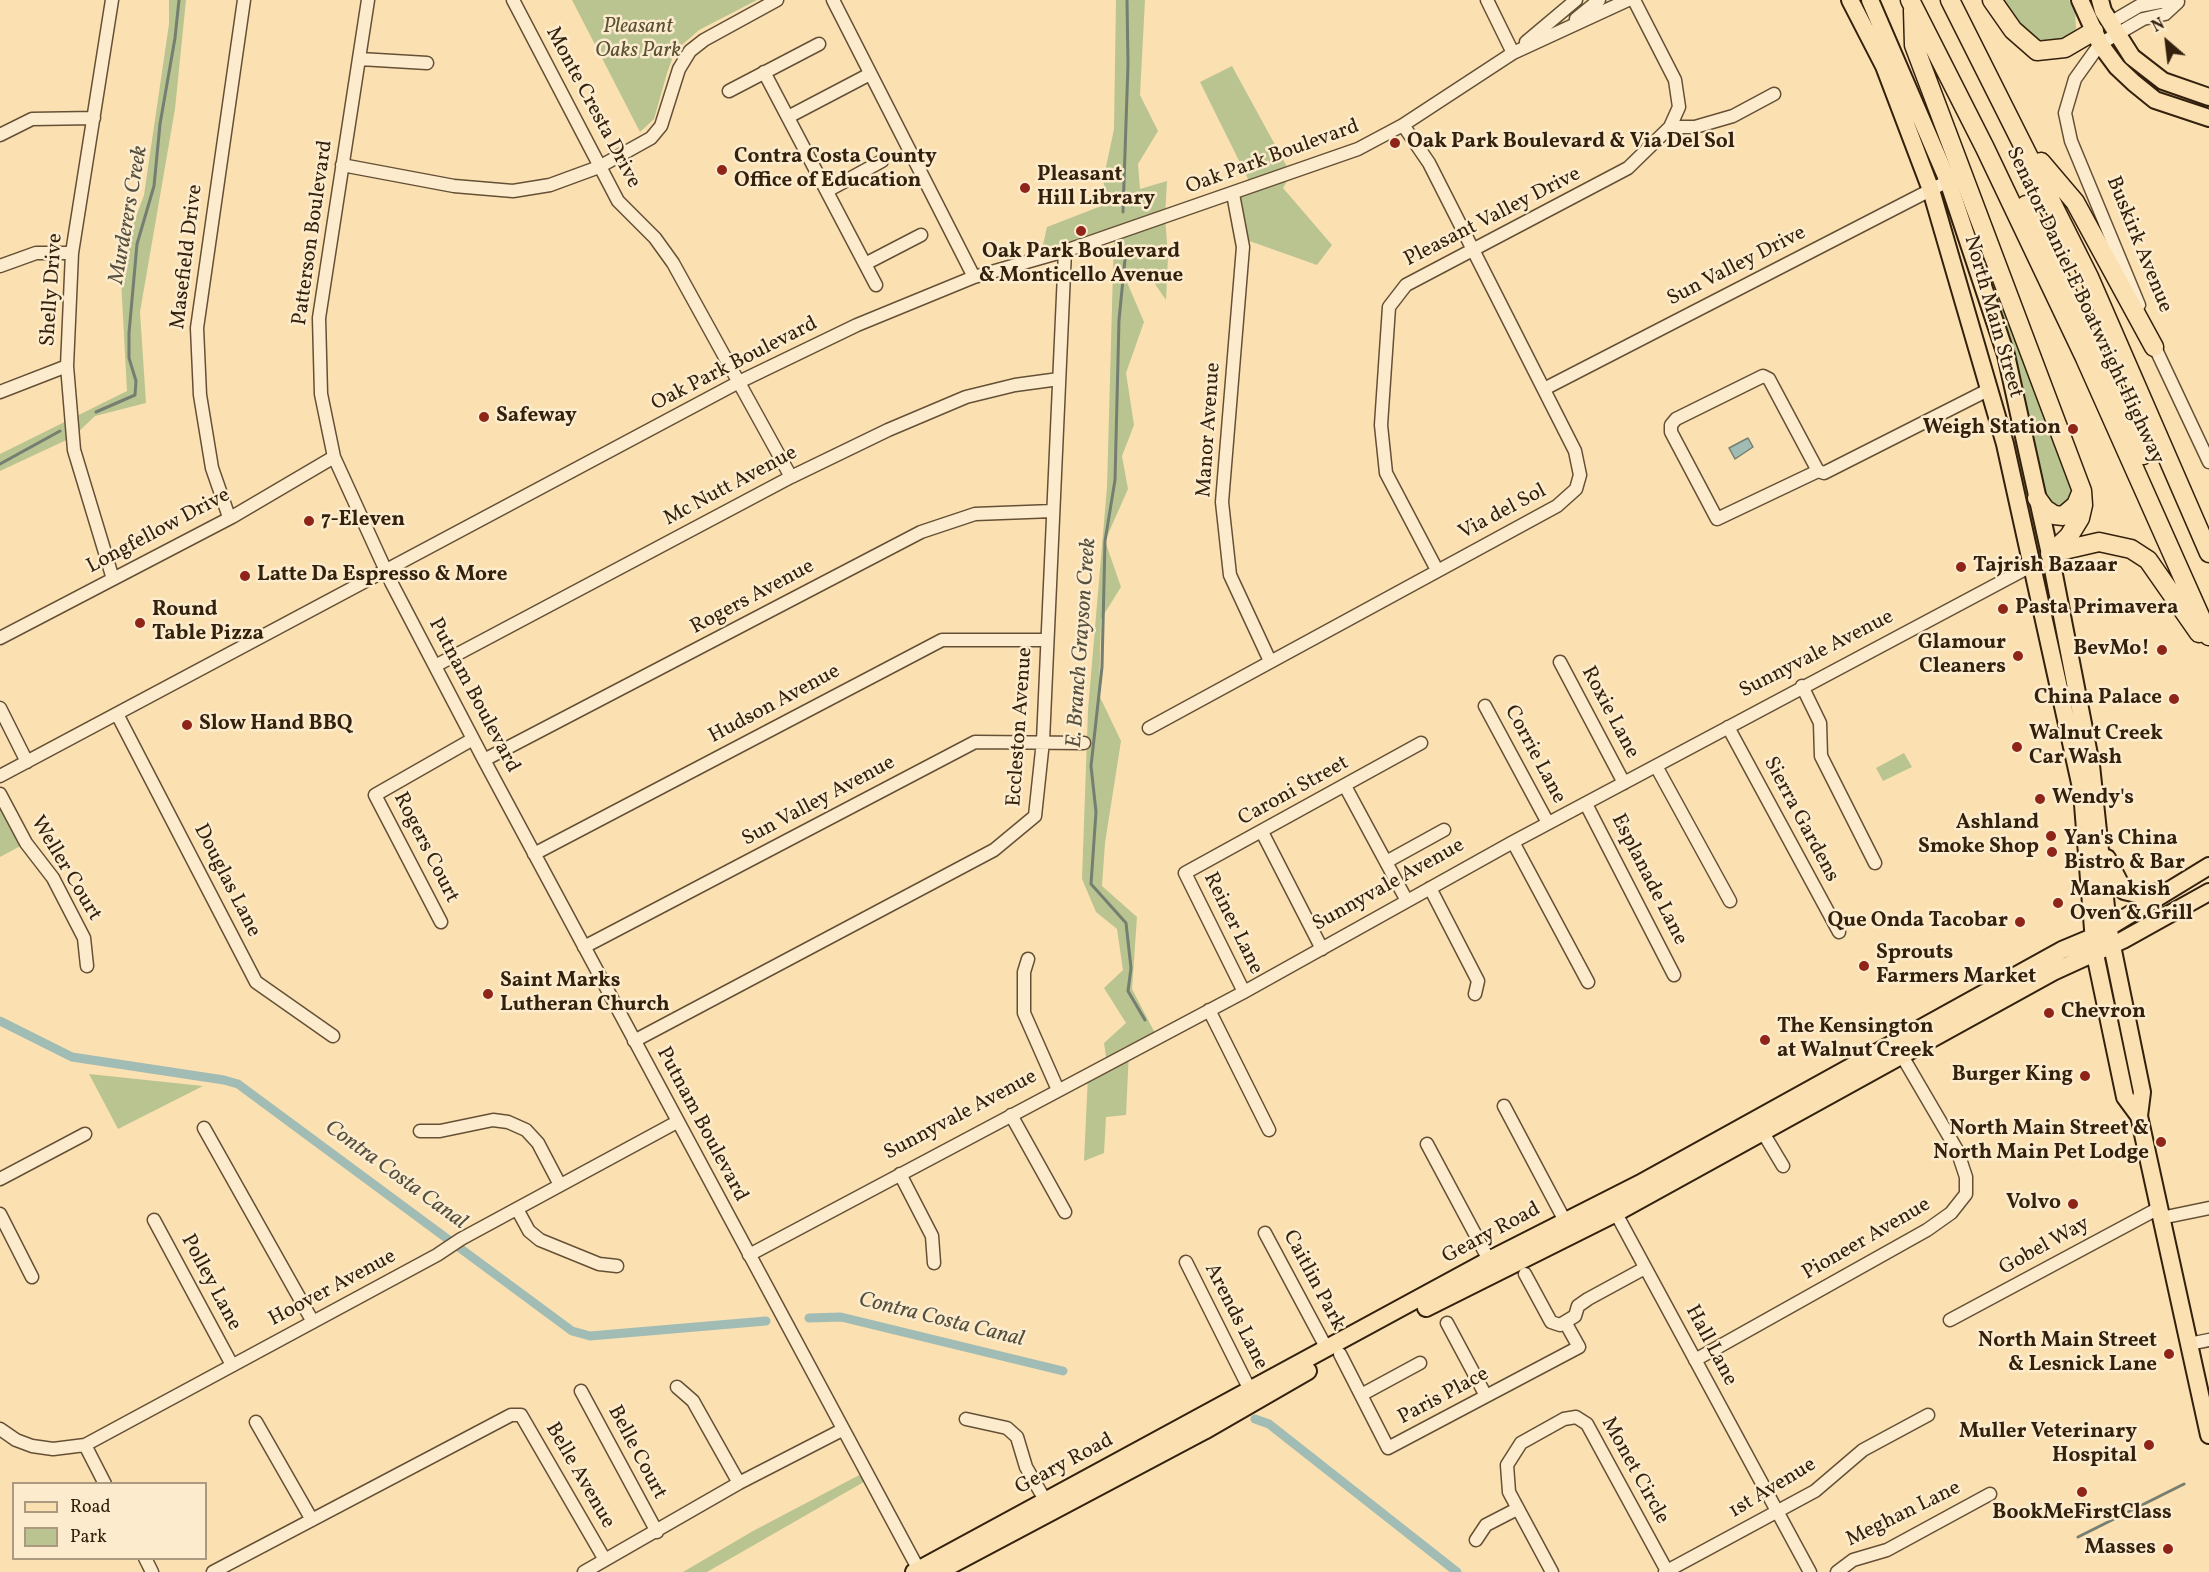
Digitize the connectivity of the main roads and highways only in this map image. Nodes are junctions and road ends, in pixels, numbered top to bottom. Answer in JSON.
{"nodes":[{"id":1,"x":1850,"y":0,"type":"edge"},
{"id":2,"x":1870,"y":0,"type":"edge"},
{"id":3,"x":1950,"y":0,"type":"edge"},
{"id":4,"x":1992,"y":0,"type":"edge"},
{"id":5,"x":2080,"y":0,"type":"edge"},
{"id":6,"x":2100,"y":0,"type":"edge"},
{"id":7,"x":1915,"y":2,"type":"edge"},
{"id":8,"x":2105,"y":33,"type":"junction"},
{"id":9,"x":2209,"y":98,"type":"edge"},
{"id":10,"x":2209,"y":118,"type":"edge"},
{"id":11,"x":2024,"y":144,"type":"junction"},
{"id":12,"x":2154,"y":347,"type":"road end"},
{"id":13,"x":2082,"y":491,"type":"junction"},
{"id":14,"x":2037,"y":498,"type":"junction"},
{"id":15,"x":2204,"y":538,"type":"edge"},
{"id":16,"x":2209,"y":553,"type":"edge"},
{"id":17,"x":2050,"y":554,"type":"junction"},
{"id":18,"x":2033,"y":565,"type":"junction"},
{"id":19,"x":2209,"y":605,"type":"edge"},
{"id":20,"x":2209,"y":636,"type":"edge"},
{"id":21,"x":2209,"y":648,"type":"edge"},
{"id":22,"x":2101,"y":844,"type":"junction"},
{"id":23,"x":2209,"y":866,"type":"edge"},
{"id":24,"x":2168,"y":890,"type":"junction"},
{"id":25,"x":2209,"y":892,"type":"edge"},
{"id":26,"x":2108,"y":926,"type":"junction"},
{"id":27,"x":2112,"y":944,"type":"junction"},
{"id":28,"x":2094,"y":945,"type":"junction"},
{"id":29,"x":2139,"y":1116,"type":"junction"},
{"id":30,"x":1612,"y":1206,"type":"junction"},
{"id":31,"x":1492,"y":1267,"type":"junction"},
{"id":32,"x":1333,"y":1351,"type":"junction"},
{"id":33,"x":2209,"y":1435,"type":"edge"},
{"id":34,"x":917,"y":1571,"type":"edge"},
{"id":35,"x":938,"y":1572,"type":"edge"}],
"edges":[{"from":1,"to":18,"type":"main road","name":"North Main Street"},
{"from":2,"to":14,"type":"main road","name":"North Main Street"},
{"from":3,"to":11,"type":"highway","name":"Senator Daniel E Boatwright Highway"},
{"from":4,"to":8,"type":"highway"},
{"from":5,"to":8,"type":"main road"},
{"from":6,"to":8,"type":"main road"},
{"from":7,"to":13,"type":"highway"},
{"from":7,"to":19,"type":"highway"},
{"from":7,"to":20,"type":"highway","name":"Senator Daniel E Boatwright Highway"},
{"from":8,"to":9,"type":"main road"},
{"from":8,"to":10,"type":"main road"},
{"from":11,"to":12,"type":"highway"},
{"from":11,"to":15,"type":"highway","name":"Senator Daniel E Boatwright Highway"},
{"from":13,"to":14,"type":"highway"},
{"from":13,"to":17,"type":"highway"},
{"from":14,"to":17,"type":"main road","name":"North Main Street"},
{"from":15,"to":16,"type":"highway","name":"Senator Daniel E Boatwright Highway"},
{"from":17,"to":18,"type":"main road","name":"Sunnyvale Avenue"},
{"from":17,"to":21,"type":"highway"},
{"from":17,"to":22,"type":"main road","name":"North Main Street"},
{"from":18,"to":28,"type":"main road","name":"North Main Street"},
{"from":22,"to":24,"type":"main road"},
{"from":22,"to":26,"type":"main road","name":"North Main Street"},
{"from":23,"to":24,"type":"main road"},
{"from":24,"to":26,"type":"main road"},
{"from":25,"to":27,"type":"main road"},
{"from":26,"to":27,"type":"main road","name":"North Main Street"},
{"from":26,"to":28,"type":"main road"},
{"from":27,"to":28,"type":"main road"},
{"from":27,"to":29,"type":"main road","name":"North Main Street"},
{"from":28,"to":29,"type":"main road","name":"North Main Street"},
{"from":28,"to":30,"type":"main road","name":"Geary Road"},
{"from":29,"to":33,"type":"main road","name":"North Main Street"},
{"from":30,"to":31,"type":"main road","name":"Geary Road"},
{"from":30,"to":31,"type":"main road","name":"Geary Road"},
{"from":31,"to":32,"type":"main road","name":"Geary Road"},
{"from":32,"to":34,"type":"main road","name":"Geary Road"},
{"from":32,"to":35,"type":"main road","name":"Geary Road"}]}
